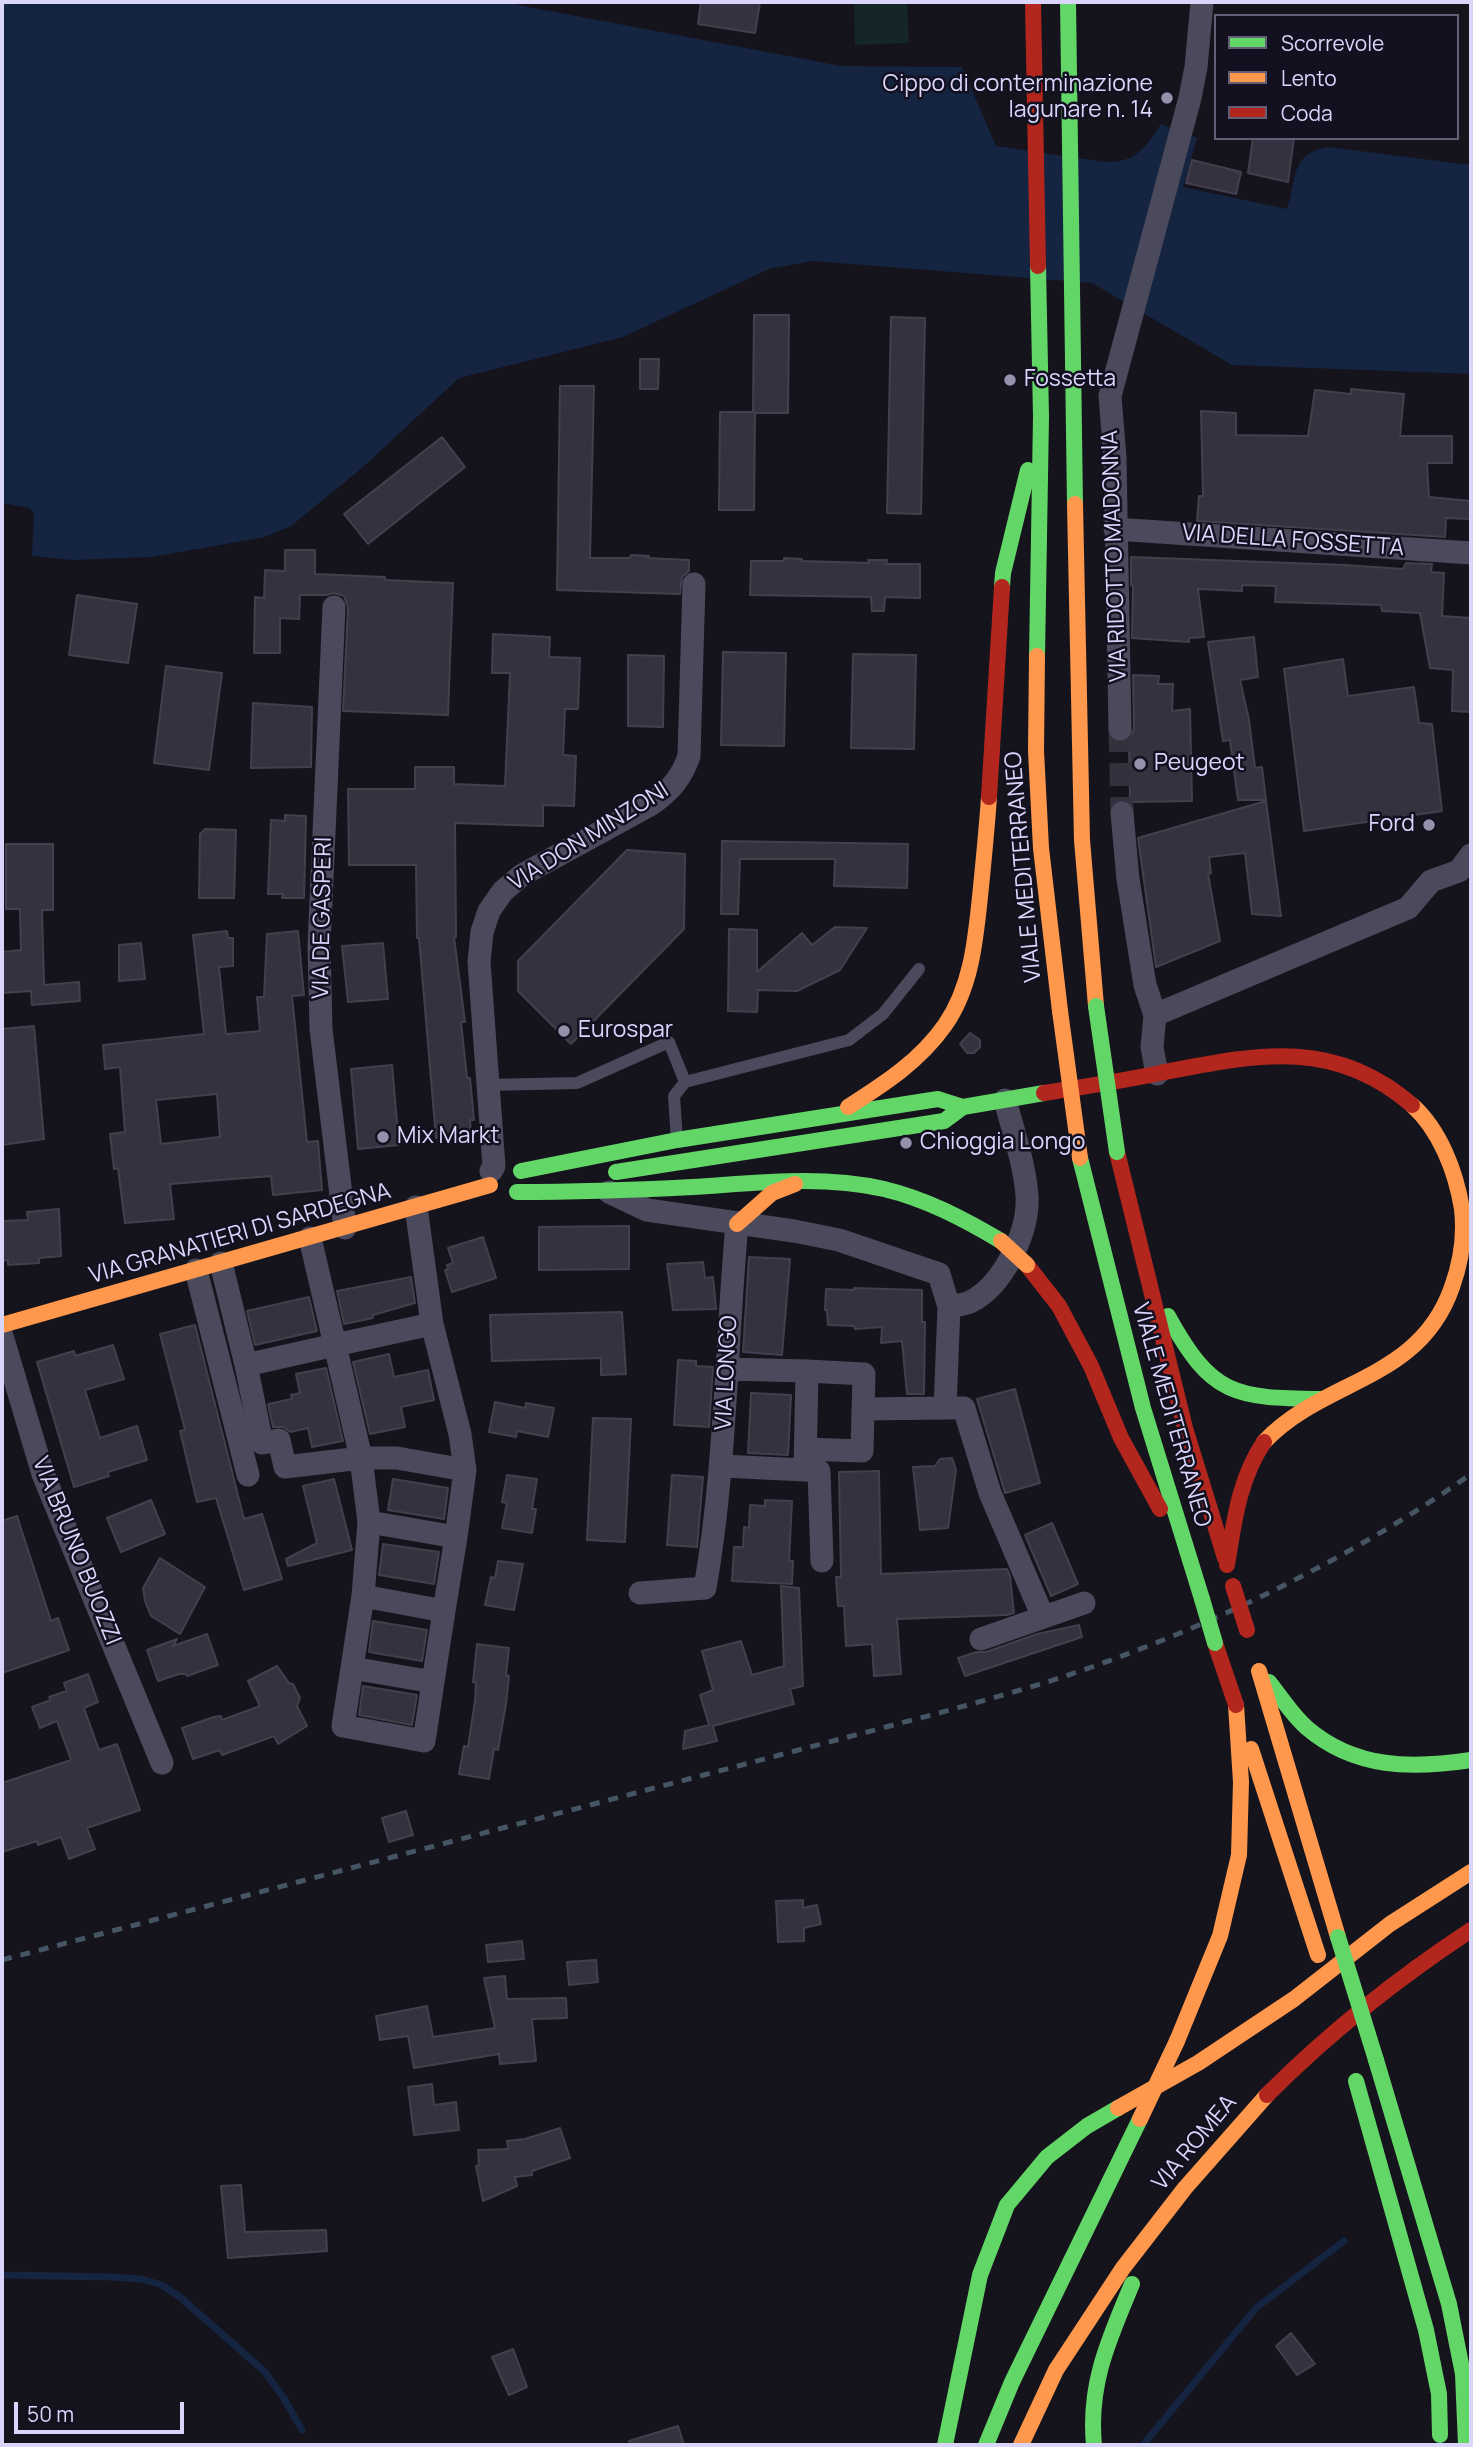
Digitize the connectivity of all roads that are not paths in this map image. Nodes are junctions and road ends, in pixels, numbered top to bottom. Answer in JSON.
{"nodes":[{"id":1,"x":1033,"y":2,"type":"edge"},
{"id":2,"x":1068,"y":2,"type":"edge"},
{"id":3,"x":1202,"y":2,"type":"edge"},
{"id":4,"x":1041,"y":418,"type":"junction"},
{"id":5,"x":1115,"y":529,"type":"junction"},
{"id":6,"x":1471,"y":553,"type":"edge"},
{"id":7,"x":694,"y":584,"type":"dead end"},
{"id":8,"x":334,"y":607,"type":"dead end"},
{"id":9,"x":1120,"y":729,"type":"tunnel mouth"},
{"id":10,"x":1122,"y":813,"type":"tunnel mouth"},
{"id":11,"x":1471,"y":855,"type":"edge"},
{"id":12,"x":919,"y":969,"type":"dead end"},
{"id":13,"x":1155,"y":1014,"type":"junction"},
{"id":14,"x":1157,"y":1074,"type":"junction"},
{"id":15,"x":685,"y":1082,"type":"junction"},
{"id":16,"x":488,"y":1085,"type":"junction"},
{"id":17,"x":1005,"y":1100,"type":"junction"},
{"id":18,"x":963,"y":1107,"type":"junction"},
{"id":19,"x":829,"y":1118,"type":"junction"},
{"id":20,"x":677,"y":1140,"type":"junction"},
{"id":21,"x":680,"y":1163,"type":"junction"},
{"id":22,"x":491,"y":1178,"type":"junction"},
{"id":23,"x":805,"y":1180,"type":"junction"},
{"id":24,"x":521,"y":1183,"type":"junction"},
{"id":25,"x":609,"y":1192,"type":"junction"},
{"id":26,"x":415,"y":1207,"type":"junction"},
{"id":27,"x":737,"y":1224,"type":"junction"},
{"id":28,"x":345,"y":1228,"type":"junction"},
{"id":29,"x":310,"y":1238,"type":"junction"},
{"id":30,"x":221,"y":1263,"type":"junction"},
{"id":31,"x":197,"y":1270,"type":"junction"},
{"id":32,"x":1145,"y":1273,"type":"junction"},
{"id":33,"x":949,"y":1307,"type":"junction"},
{"id":34,"x":432,"y":1324,"type":"junction"},
{"id":35,"x":2,"y":1325,"type":"edge"},
{"id":36,"x":2,"y":1336,"type":"edge"},
{"id":37,"x":335,"y":1345,"type":"junction"},
{"id":38,"x":246,"y":1365,"type":"junction"},
{"id":39,"x":727,"y":1369,"type":"junction"},
{"id":40,"x":807,"y":1371,"type":"junction"},
{"id":41,"x":1322,"y":1399,"type":"junction"},
{"id":42,"x":945,"y":1408,"type":"junction"},
{"id":43,"x":863,"y":1409,"type":"junction"},
{"id":44,"x":361,"y":1458,"type":"junction"},
{"id":45,"x":805,"y":1459,"type":"junction"},
{"id":46,"x":722,"y":1466,"type":"junction"},
{"id":47,"x":465,"y":1470,"type":"junction"},
{"id":48,"x":248,"y":1475,"type":"dead end"},
{"id":49,"x":369,"y":1522,"type":"junction"},
{"id":50,"x":456,"y":1537,"type":"junction"},
{"id":51,"x":822,"y":1561,"type":"dead end"},
{"id":52,"x":1191,"y":1564,"type":"junction"},
{"id":53,"x":1227,"y":1565,"type":"junction"},
{"id":54,"x":640,"y":1593,"type":"dead end"},
{"id":55,"x":363,"y":1596,"type":"junction"},
{"id":56,"x":1084,"y":1603,"type":"dead end"},
{"id":57,"x":444,"y":1611,"type":"junction"},
{"id":58,"x":1043,"y":1617,"type":"junction"},
{"id":59,"x":981,"y":1639,"type":"dead end"},
{"id":60,"x":1256,"y":1661,"type":"junction"},
{"id":61,"x":352,"y":1668,"type":"junction"},
{"id":62,"x":433,"y":1682,"type":"junction"},
{"id":63,"x":1236,"y":1704,"type":"junction"},
{"id":64,"x":1471,"y":1760,"type":"edge"},
{"id":65,"x":162,"y":1763,"type":"dead end"},
{"id":66,"x":1471,"y":1872,"type":"edge"},
{"id":67,"x":1471,"y":1930,"type":"edge"},
{"id":68,"x":1345,"y":2044,"type":"dead end"},
{"id":69,"x":1353,"y":2069,"type":"dead end"},
{"id":70,"x":1185,"y":2188,"type":"junction"},
{"id":71,"x":946,"y":2445,"type":"edge"},
{"id":72,"x":986,"y":2445,"type":"edge"},
{"id":73,"x":1021,"y":2445,"type":"edge"},
{"id":74,"x":1094,"y":2445,"type":"edge"},
{"id":75,"x":1441,"y":2445,"type":"edge"},
{"id":76,"x":1466,"y":2445,"type":"edge"}],
"edges":[{"from":1,"to":4,"type":"street","name":"VIALE MEDITERRANEO"},
{"from":2,"to":32,"type":"street","name":"VIALE MEDITERRANEO","bridge":true},
{"from":3,"to":5,"type":"street","name":"VIA RIDOTTO MADONNA"},
{"from":4,"to":19,"type":"street"},
{"from":4,"to":52,"type":"street","name":"VIALE MEDITERRANEO","bridge":true},
{"from":5,"to":6,"type":"street","name":"VIA DELLA FOSSETTA"},
{"from":5,"to":9,"type":"street","name":"VIA RIDOTTO MADONNA"},
{"from":7,"to":16,"type":"street","name":"VIA DON MINZONI"},
{"from":8,"to":28,"type":"street","name":"VIA DE GASPERI"},
{"from":10,"to":13,"type":"street"},
{"from":11,"to":13,"type":"street"},
{"from":12,"to":15,"type":"lane"},
{"from":13,"to":14,"type":"street"},
{"from":14,"to":17,"type":"street"},
{"from":14,"to":41,"type":"street"},
{"from":15,"to":16,"type":"lane"},
{"from":15,"to":20,"type":"lane"},
{"from":16,"to":22,"type":"street","name":"VIA DON MINZONI"},
{"from":17,"to":18,"type":"street"},
{"from":17,"to":33,"type":"street"},
{"from":18,"to":19,"type":"street"},
{"from":18,"to":21,"type":"street"},
{"from":19,"to":20,"type":"street"},
{"from":20,"to":21,"type":"lane"},
{"from":20,"to":24,"type":"street"},
{"from":21,"to":24,"type":"street"},
{"from":22,"to":24,"type":"street"},
{"from":22,"to":24,"type":"street"},
{"from":22,"to":26,"type":"street","name":"VIA GRANATIERI DI SARDEGNA"},
{"from":23,"to":25,"type":"street"},
{"from":23,"to":27,"type":"street"},
{"from":23,"to":52,"type":"street","bridge":true},
{"from":24,"to":25,"type":"street"},
{"from":25,"to":27,"type":"street"},
{"from":26,"to":28,"type":"street","name":"VIA GRANATIERI DI SARDEGNA"},
{"from":26,"to":34,"type":"street"},
{"from":27,"to":33,"type":"street"},
{"from":27,"to":39,"type":"street","name":"VIA LONGO"},
{"from":28,"to":29,"type":"street","name":"VIA GRANATIERI DI SARDEGNA"},
{"from":29,"to":30,"type":"street","name":"VIA GRANATIERI DI SARDEGNA"},
{"from":29,"to":37,"type":"street"},
{"from":30,"to":31,"type":"street","name":"VIA GRANATIERI DI SARDEGNA"},
{"from":30,"to":38,"type":"street"},
{"from":31,"to":35,"type":"street","name":"VIA GRANATIERI DI SARDEGNA"},
{"from":31,"to":48,"type":"street"},
{"from":32,"to":41,"type":"street"},
{"from":32,"to":53,"type":"street","name":"VIALE MEDITERRANEO"},
{"from":33,"to":42,"type":"street"},
{"from":34,"to":37,"type":"street"},
{"from":34,"to":47,"type":"street"},
{"from":36,"to":65,"type":"street","name":"VIA BRUNO BUOZZI"},
{"from":37,"to":38,"type":"street"},
{"from":37,"to":44,"type":"street"},
{"from":38,"to":44,"type":"street"},
{"from":39,"to":40,"type":"street"},
{"from":39,"to":46,"type":"street","name":"VIA LONGO"},
{"from":40,"to":43,"type":"street"},
{"from":40,"to":45,"type":"street"},
{"from":41,"to":53,"type":"street"},
{"from":42,"to":43,"type":"street"},
{"from":42,"to":58,"type":"street"},
{"from":43,"to":45,"type":"street"},
{"from":44,"to":47,"type":"street"},
{"from":44,"to":49,"type":"street"},
{"from":45,"to":46,"type":"street"},
{"from":45,"to":51,"type":"street"},
{"from":46,"to":54,"type":"street","name":"VIA LONGO"},
{"from":47,"to":50,"type":"street"},
{"from":49,"to":50,"type":"street"},
{"from":49,"to":55,"type":"street"},
{"from":50,"to":57,"type":"street"},
{"from":52,"to":63,"type":"street","name":"VIALE MEDITERRANEO","bridge":true},
{"from":53,"to":60,"type":"street","name":"VIALE MEDITERRANEO","bridge":true},
{"from":55,"to":57,"type":"street"},
{"from":55,"to":61,"type":"street"},
{"from":56,"to":58,"type":"street"},
{"from":57,"to":62,"type":"street"},
{"from":58,"to":59,"type":"street"},
{"from":60,"to":64,"type":"street"},
{"from":60,"to":76,"type":"street","name":"VIALE MEDITERRANEO","bridge":true},
{"from":61,"to":62,"type":"street"},
{"from":61,"to":62,"type":"street"},
{"from":63,"to":68,"type":"street"},
{"from":63,"to":72,"type":"street","bridge":true},
{"from":66,"to":71,"type":"street"},
{"from":67,"to":70,"type":"street","name":"VIA ROMEA"},
{"from":69,"to":75,"type":"street"},
{"from":70,"to":73,"type":"street","name":"VIA ROMEA"},
{"from":70,"to":74,"type":"street"}]}
